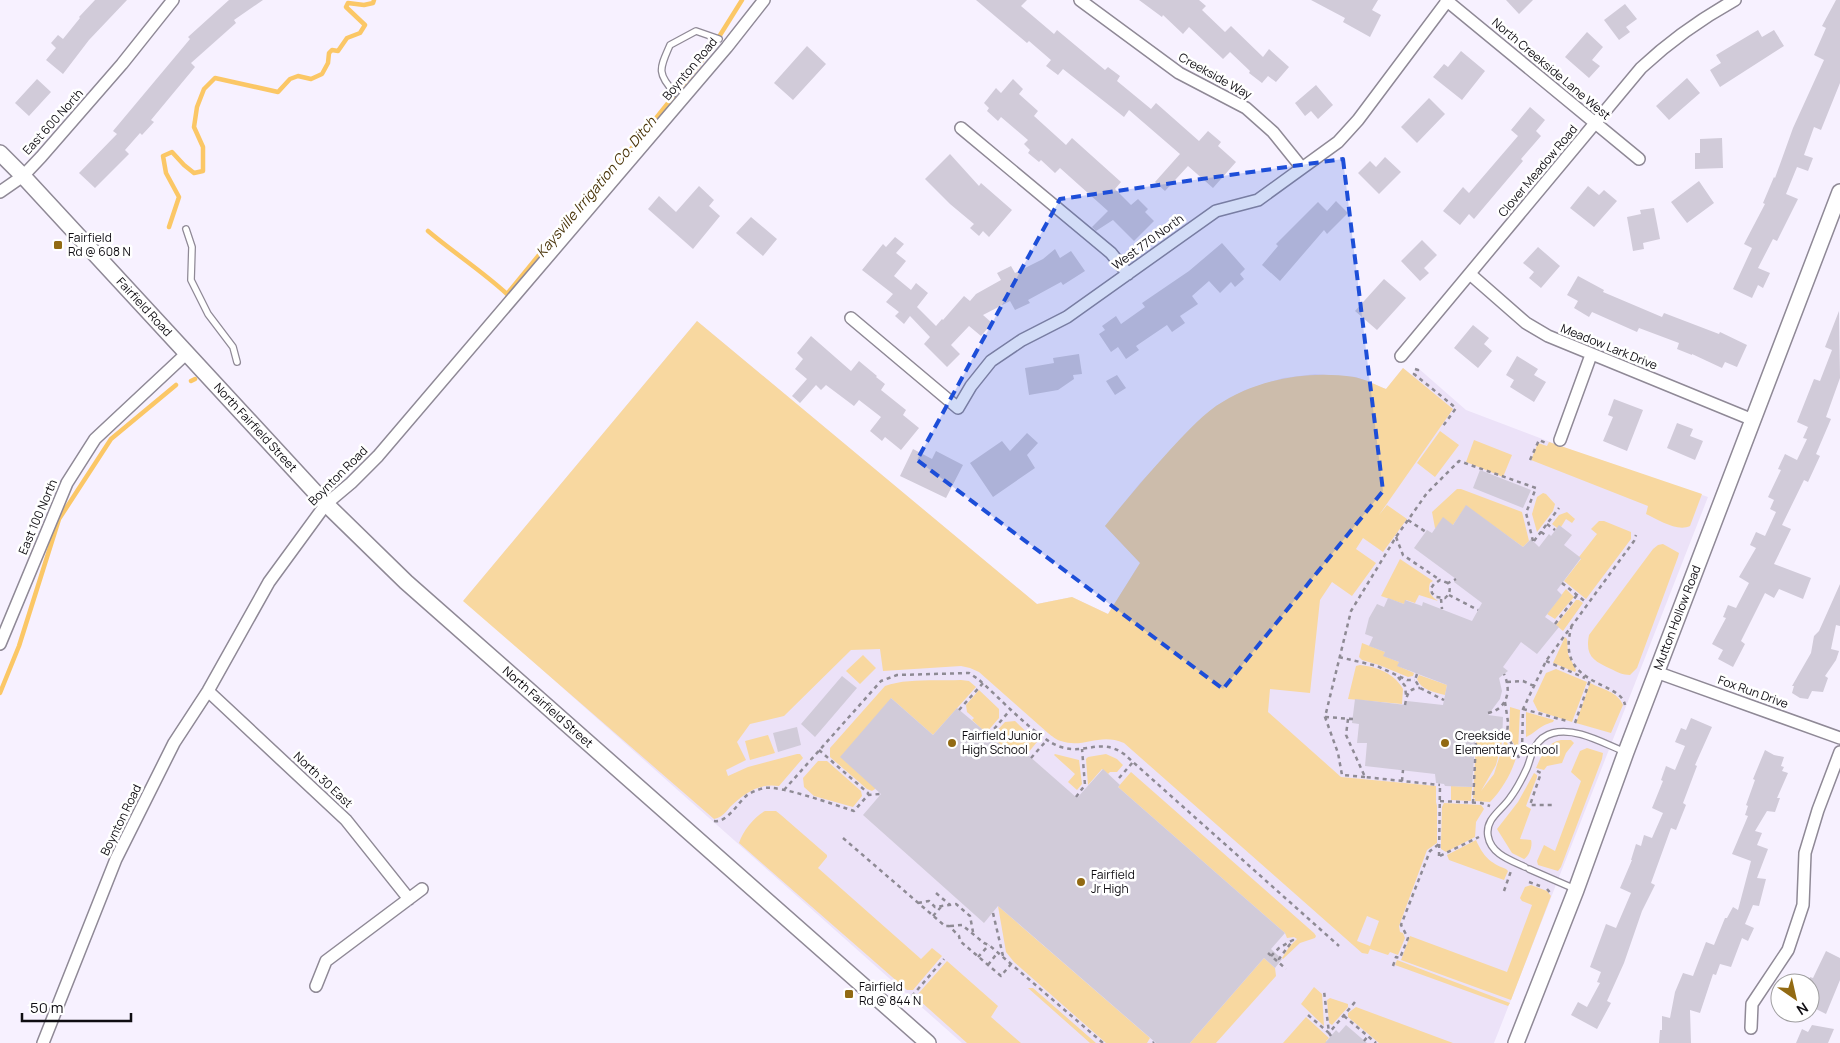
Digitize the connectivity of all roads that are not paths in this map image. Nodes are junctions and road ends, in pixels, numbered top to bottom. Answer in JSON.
{"nodes":[{"id":1,"x":173,"y":0,"type":"edge"},
{"id":2,"x":764,"y":0,"type":"edge"},
{"id":3,"x":1080,"y":0,"type":"edge"},
{"id":4,"x":1447,"y":0,"type":"edge"},
{"id":5,"x":1735,"y":0,"type":"edge"},
{"id":6,"x":719,"y":39,"type":"dead end"},
{"id":7,"x":675,"y":93,"type":"dead end"},
{"id":8,"x":1595,"y":123,"type":"junction"},
{"id":9,"x":960,"y":128,"type":"dead end"},
{"id":10,"x":0,"y":153,"type":"edge"},
{"id":11,"x":1639,"y":159,"type":"dead end"},
{"id":12,"x":1302,"y":168,"type":"junction"},
{"id":13,"x":24,"y":176,"type":"junction"},
{"id":14,"x":0,"y":192,"type":"edge"},
{"id":15,"x":1840,"y":192,"type":"edge"},
{"id":16,"x":186,"y":229,"type":"dead end"},
{"id":17,"x":1128,"y":274,"type":"junction"},
{"id":18,"x":1470,"y":274,"type":"junction"},
{"id":19,"x":851,"y":318,"type":"dead end"},
{"id":20,"x":188,"y":353,"type":"junction"},
{"id":21,"x":1591,"y":355,"type":"junction"},
{"id":22,"x":1401,"y":356,"type":"dead end"},
{"id":23,"x":237,"y":362,"type":"dead end"},
{"id":24,"x":1753,"y":420,"type":"junction"},
{"id":25,"x":1560,"y":440,"type":"dead end"},
{"id":26,"x":326,"y":504,"type":"junction"},
{"id":27,"x":0,"y":644,"type":"edge"},
{"id":28,"x":1656,"y":672,"type":"junction"},
{"id":29,"x":208,"y":691,"type":"junction"},
{"id":30,"x":1840,"y":738,"type":"edge"},
{"id":31,"x":1626,"y":752,"type":"junction"},
{"id":32,"x":1840,"y":752,"type":"edge"},
{"id":33,"x":422,"y":889,"type":"dead end"},
{"id":34,"x":1576,"y":890,"type":"junction"},
{"id":35,"x":409,"y":899,"type":"junction"},
{"id":36,"x":316,"y":986,"type":"dead end"},
{"id":37,"x":1751,"y":1028,"type":"dead end"},
{"id":38,"x":43,"y":1043,"type":"edge"},
{"id":39,"x":928,"y":1043,"type":"edge"},
{"id":40,"x":1516,"y":1043,"type":"edge"}],
"edges":[{"from":1,"to":13,"type":"street","name":"East 600 North"},
{"from":2,"to":26,"type":"street","name":"Boynton Road"},
{"from":3,"to":12,"type":"street","name":"Creekside Way"},
{"from":4,"to":8,"type":"street","name":"North Creekside Lane West"},
{"from":4,"to":12,"type":"street","name":"West 770 North"},
{"from":5,"to":8,"type":"street","name":"Clover Meadow Road"},
{"from":6,"to":7,"type":"lane"},
{"from":8,"to":11,"type":"street","name":"North Creekside Lane West"},
{"from":8,"to":18,"type":"street","name":"Clover Meadow Road"},
{"from":9,"to":17,"type":"street"},
{"from":10,"to":13,"type":"street","name":"Fairfield Road"},
{"from":12,"to":17,"type":"street","name":"West 770 North"},
{"from":13,"to":14,"type":"street","name":"East 600 North"},
{"from":13,"to":20,"type":"street","name":"Fairfield Road"},
{"from":15,"to":24,"type":"street","name":"Mutton Hollow Road"},
{"from":16,"to":23,"type":"lane"},
{"from":17,"to":19,"type":"street","name":"West 770 North"},
{"from":18,"to":21,"type":"street","name":"Meadow Lark Drive"},
{"from":18,"to":22,"type":"street","name":"Clover Meadow Road"},
{"from":20,"to":26,"type":"street","name":"North Fairfield Street"},
{"from":20,"to":27,"type":"street","name":"East 100 North"},
{"from":21,"to":24,"type":"street","name":"Meadow Lark Drive"},
{"from":21,"to":25,"type":"street"},
{"from":24,"to":28,"type":"street","name":"Mutton Hollow Road"},
{"from":26,"to":29,"type":"street","name":"Boynton Road"},
{"from":26,"to":39,"type":"street","name":"North Fairfield Street"},
{"from":28,"to":30,"type":"street","name":"Fox Run Drive"},
{"from":28,"to":31,"type":"street","name":"Mutton Hollow Road"},
{"from":29,"to":35,"type":"street","name":"North 30 East"},
{"from":29,"to":38,"type":"street","name":"Boynton Road"},
{"from":31,"to":34,"type":"street","name":"Mutton Hollow Road"},
{"from":31,"to":34,"type":"lane"},
{"from":32,"to":37,"type":"street"},
{"from":33,"to":35,"type":"street"},
{"from":34,"to":40,"type":"street","name":"Mutton Hollow Road"},
{"from":35,"to":36,"type":"street"}]}
